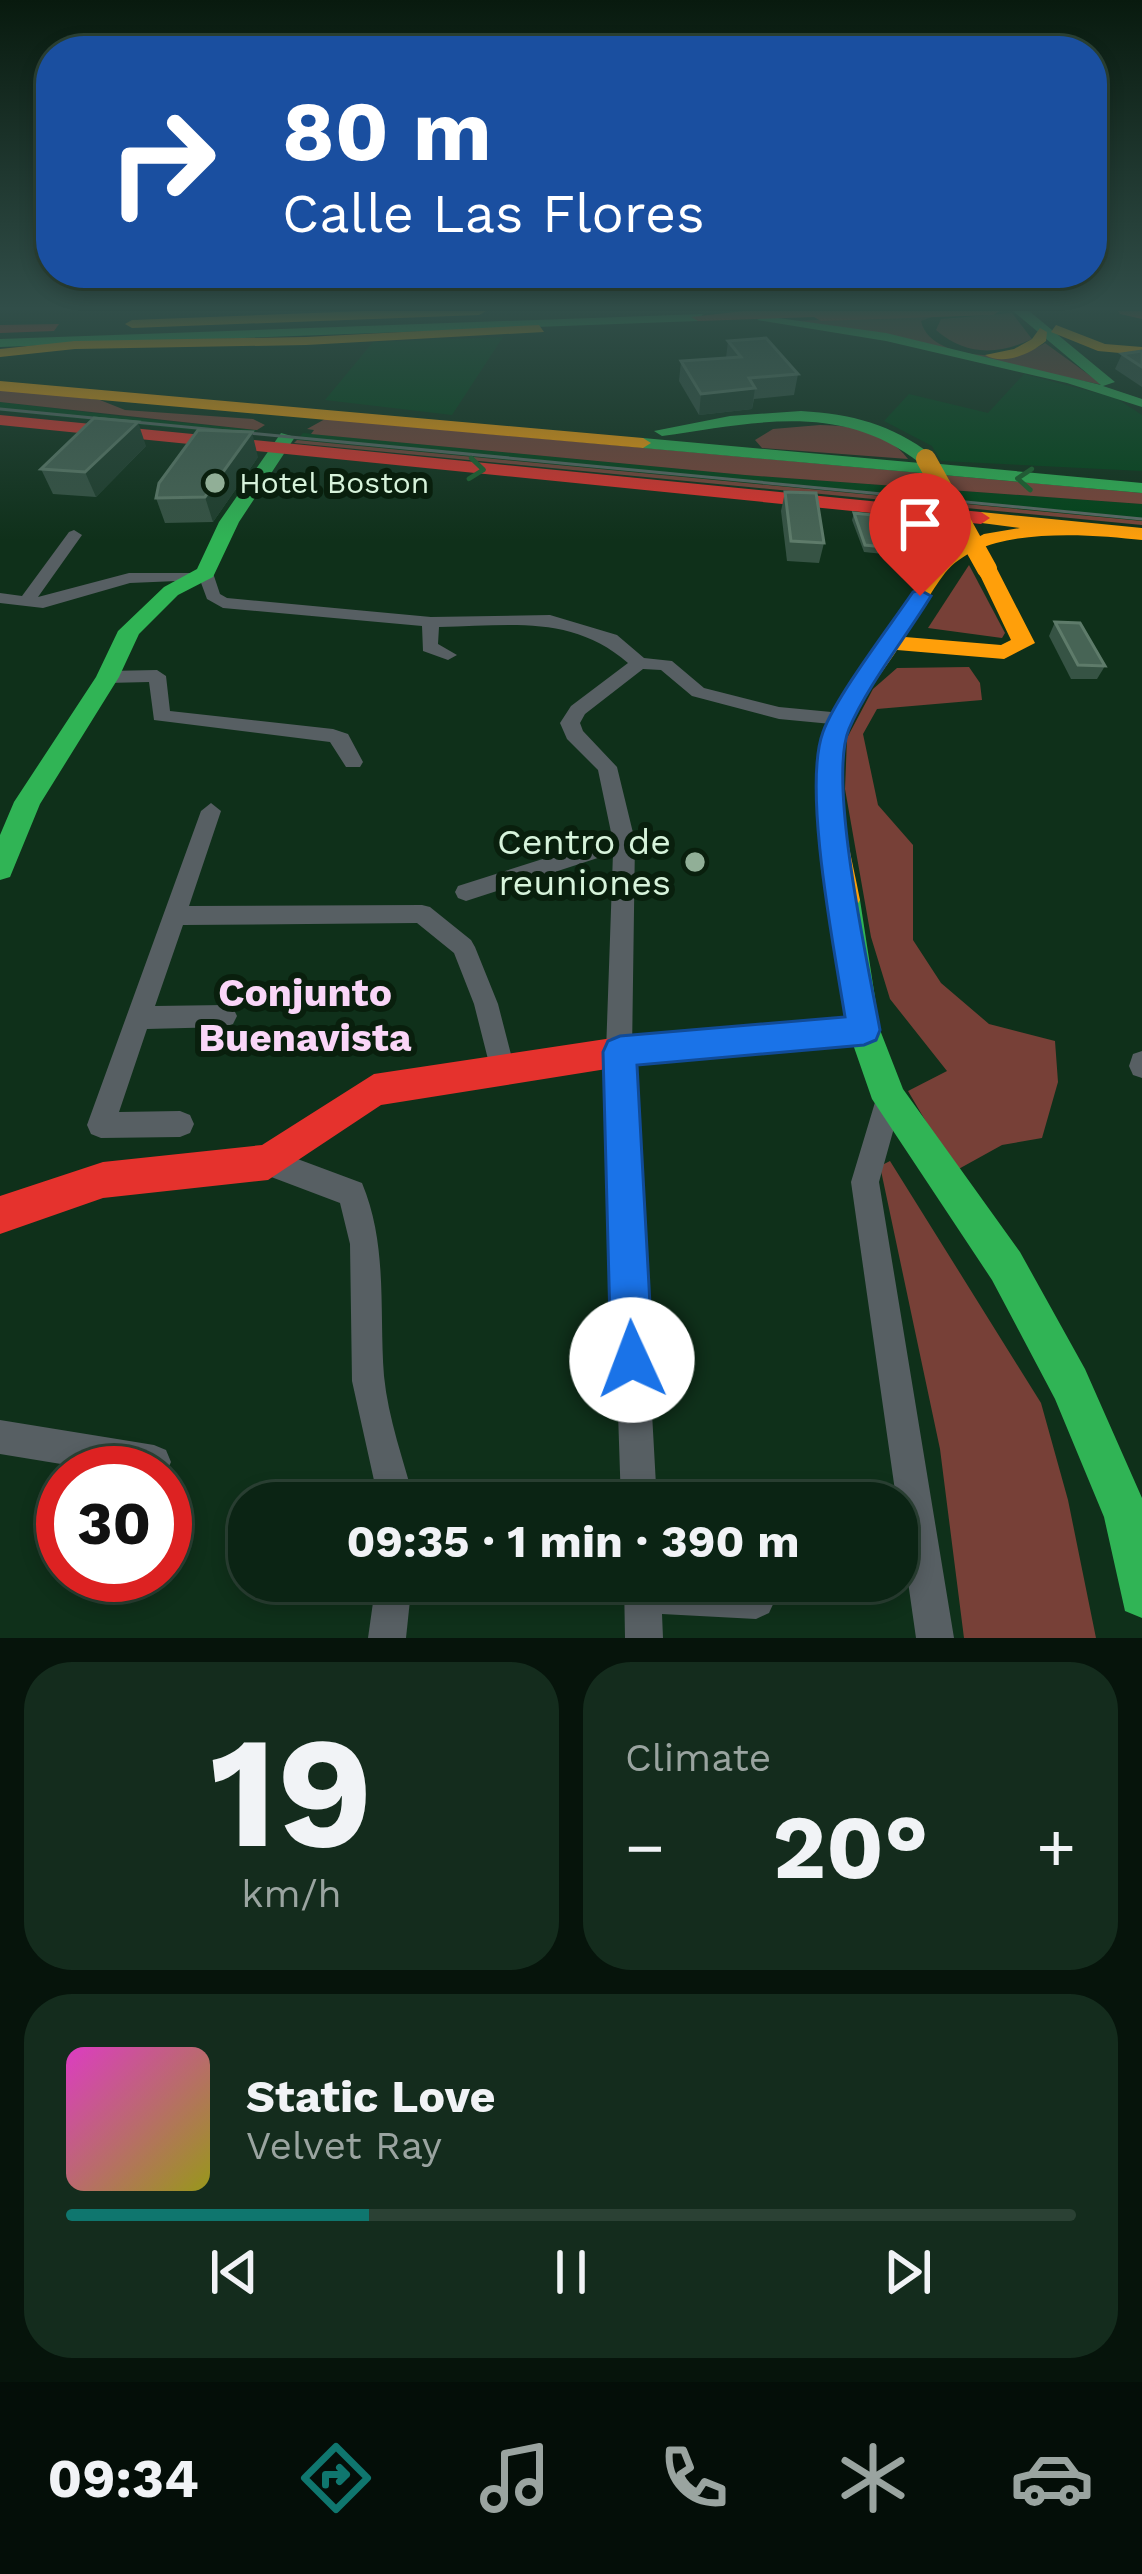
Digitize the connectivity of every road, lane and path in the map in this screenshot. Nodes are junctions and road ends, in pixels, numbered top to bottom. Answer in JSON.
{"nodes":[{"id":1,"x":22,"y":387,"type":"edge"},
{"id":2,"x":1102,"y":387,"type":"edge"},
{"id":3,"x":106,"y":393,"type":"junction"},
{"id":4,"x":1141,"y":401,"type":"edge"},
{"id":5,"x":309,"y":413,"type":"junction"},
{"id":6,"x":0,"y":420,"type":"edge"},
{"id":7,"x":755,"y":422,"type":"junction"},
{"id":8,"x":602,"y":439,"type":"junction"},
{"id":9,"x":276,"y":449,"type":"junction"},
{"id":10,"x":758,"y":453,"type":"junction"},
{"id":11,"x":1142,"y":488,"type":"edge"},
{"id":12,"x":894,"y":510,"type":"junction"},
{"id":13,"x":1065,"y":526,"type":"junction"},
{"id":14,"x":1142,"y":533,"type":"edge"},
{"id":15,"x":74,"y":535,"type":"dead end"},
{"id":16,"x":940,"y":565,"type":"junction"},
{"id":17,"x":200,"y":575,"type":"junction"},
{"id":18,"x":0,"y":598,"type":"edge"},
{"id":19,"x":26,"y":602,"type":"junction"},
{"id":20,"x":431,"y":622,"type":"junction"},
{"id":21,"x":890,"y":643,"type":"junction"},
{"id":22,"x":448,"y":655,"type":"dead end"},
{"id":23,"x":639,"y":663,"type":"junction"},
{"id":24,"x":107,"y":677,"type":"junction"},
{"id":25,"x":842,"y":719,"type":"junction"},
{"id":26,"x":353,"y":762,"type":"dead end"},
{"id":27,"x":211,"y":811,"type":"dead end"},
{"id":28,"x":6,"y":830,"type":"edge"},
{"id":29,"x":624,"y":841,"type":"junction"},
{"id":30,"x":0,"y":869,"type":"edge"},
{"id":31,"x":466,"y":892,"type":"dead end"},
{"id":32,"x":172,"y":916,"type":"junction"},
{"id":33,"x":224,"y":1016,"type":"dead end"},
{"id":34,"x":137,"y":1018,"type":"junction"},
{"id":35,"x":864,"y":1030,"type":"junction"},
{"id":36,"x":620,"y":1052,"type":"junction"},
{"id":37,"x":502,"y":1070,"type":"junction"},
{"id":38,"x":890,"y":1099,"type":"junction"},
{"id":39,"x":180,"y":1124,"type":"dead end"},
{"id":40,"x":268,"y":1162,"type":"junction"},
{"id":41,"x":0,"y":1215,"type":"edge"},
{"id":42,"x":0,"y":1437,"type":"edge"},
{"id":43,"x":55,"y":1446,"type":"edge"},
{"id":44,"x":393,"y":1482,"type":"edge"},
{"id":45,"x":638,"y":1482,"type":"edge"},
{"id":46,"x":1142,"y":1594,"type":"edge"},
{"id":47,"x":391,"y":1602,"type":"edge"},
{"id":48,"x":643,"y":1602,"type":"edge"},
{"id":49,"x":386,"y":1638,"type":"edge"},
{"id":50,"x":644,"y":1638,"type":"edge"},
{"id":51,"x":935,"y":1638,"type":"edge"}],
"edges":[{"from":1,"to":3,"type":"main road"},
{"from":2,"to":4,"type":"main road"},
{"from":3,"to":5,"type":"main road"},
{"from":3,"to":9,"type":"main road"},
{"from":5,"to":8,"type":"main road"},
{"from":5,"to":9,"type":"main road"},
{"from":6,"to":9,"type":"main road"},
{"from":7,"to":8,"type":"main road"},
{"from":7,"to":10,"type":"main road"},
{"from":7,"to":21,"type":"main road","bridge":true},
{"from":8,"to":10,"type":"main road"},
{"from":9,"to":12,"type":"main road","one_way":true},
{"from":9,"to":17,"type":"main road"},
{"from":11,"to":10,"type":"main road","one_way":true},
{"from":12,"to":13,"type":"main road"},
{"from":12,"to":16,"type":"main road"},
{"from":13,"to":14,"type":"main road"},
{"from":13,"to":16,"type":"main road"},
{"from":15,"to":19,"type":"street"},
{"from":16,"to":21,"type":"main road"},
{"from":17,"to":19,"type":"street"},
{"from":17,"to":20,"type":"street"},
{"from":17,"to":24,"type":"main road"},
{"from":18,"to":19,"type":"street"},
{"from":20,"to":22,"type":"street"},
{"from":20,"to":23,"type":"street"},
{"from":21,"to":25,"type":"main road"},
{"from":23,"to":25,"type":"street"},
{"from":23,"to":29,"type":"street"},
{"from":24,"to":26,"type":"street"},
{"from":24,"to":28,"type":"main road"},
{"from":25,"to":35,"type":"main road"},
{"from":27,"to":32,"type":"street"},
{"from":28,"to":30,"type":"main road"},
{"from":29,"to":31,"type":"street"},
{"from":29,"to":36,"type":"street"},
{"from":32,"to":34,"type":"street"},
{"from":32,"to":37,"type":"street"},
{"from":33,"to":34,"type":"street"},
{"from":34,"to":39,"type":"street"},
{"from":35,"to":36,"type":"main road"},
{"from":35,"to":38,"type":"main road"},
{"from":36,"to":37,"type":"main road"},
{"from":36,"to":45,"type":"street"},
{"from":37,"to":40,"type":"main road"},
{"from":38,"to":46,"type":"main road"},
{"from":38,"to":51,"type":"street"},
{"from":40,"to":41,"type":"main road"},
{"from":40,"to":44,"type":"street"},
{"from":42,"to":43,"type":"street"},
{"from":47,"to":49,"type":"street"},
{"from":48,"to":50,"type":"street"}]}
